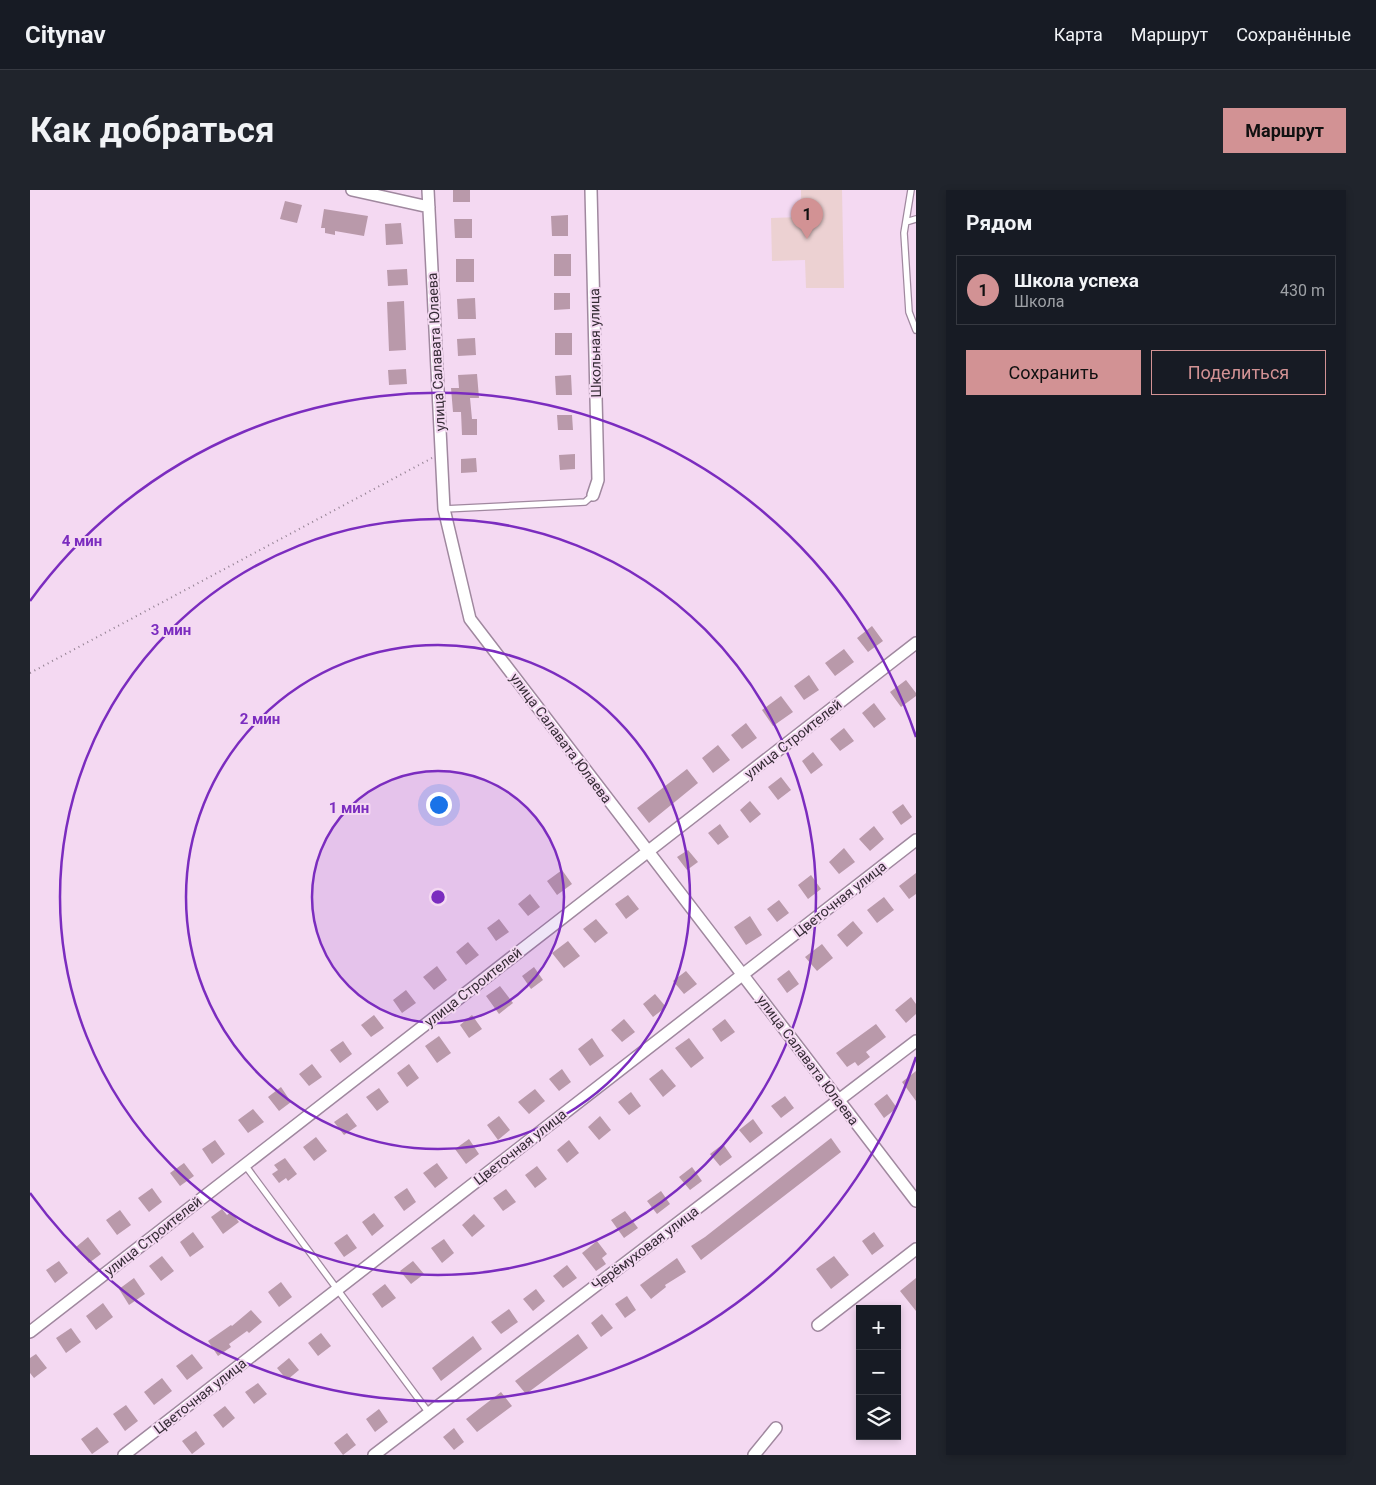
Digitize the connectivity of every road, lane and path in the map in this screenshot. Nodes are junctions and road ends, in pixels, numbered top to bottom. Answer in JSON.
{"nodes":[{"id":1,"x":352,"y":190,"type":"edge"},
{"id":2,"x":428,"y":190,"type":"edge"},
{"id":3,"x":591,"y":190,"type":"edge"},
{"id":4,"x":912,"y":190,"type":"edge"},
{"id":5,"x":429,"y":207,"type":"junction"},
{"id":6,"x":916,"y":219,"type":"edge"},
{"id":7,"x":906,"y":222,"type":"junction"},
{"id":8,"x":916,"y":330,"type":"edge"},
{"id":9,"x":442,"y":453,"type":"junction"},
{"id":10,"x":593,"y":495,"type":"joint"},
{"id":11,"x":444,"y":508,"type":"junction"},
{"id":12,"x":916,"y":643,"type":"edge"},
{"id":13,"x":30,"y":673,"type":"edge"},
{"id":14,"x":916,"y":840,"type":"edge"},
{"id":15,"x":648,"y":851,"type":"junction"},
{"id":16,"x":743,"y":974,"type":"junction"},
{"id":17,"x":916,"y":1041,"type":"edge"},
{"id":18,"x":839,"y":1100,"type":"junction"},
{"id":19,"x":245,"y":1165,"type":"junction"},
{"id":20,"x":916,"y":1200,"type":"edge"},
{"id":21,"x":916,"y":1249,"type":"edge"},
{"id":22,"x":337,"y":1290,"type":"junction"},
{"id":23,"x":818,"y":1325,"type":"dead end"},
{"id":24,"x":30,"y":1332,"type":"edge"},
{"id":25,"x":429,"y":1412,"type":"junction"},
{"id":26,"x":776,"y":1428,"type":"dead end"},
{"id":27,"x":124,"y":1455,"type":"edge"},
{"id":28,"x":374,"y":1455,"type":"edge"},
{"id":29,"x":754,"y":1455,"type":"edge"}],
"edges":[{"from":1,"to":5,"type":"street"},
{"from":2,"to":5,"type":"street","name":"улица Салавата Юлаева"},
{"from":3,"to":10,"type":"street","name":"Школьная улица"},
{"from":4,"to":7,"type":"lane"},
{"from":5,"to":9,"type":"street","name":"улица Салавата Юлаева"},
{"from":6,"to":7,"type":"lane"},
{"from":7,"to":8,"type":"lane"},
{"from":9,"to":11,"type":"street","name":"улица Салавата Юлаева"},
{"from":9,"to":13,"type":"path"},
{"from":10,"to":11,"type":"lane"},
{"from":11,"to":15,"type":"street","name":"улица Салавата Юлаева"},
{"from":12,"to":15,"type":"street","name":"улица Строителей"},
{"from":14,"to":16,"type":"street","name":"Цветочная улица"},
{"from":15,"to":16,"type":"street","name":"улица Салавата Юлаева"},
{"from":15,"to":19,"type":"street","name":"улица Строителей"},
{"from":16,"to":18,"type":"street","name":"улица Салавата Юлаева"},
{"from":16,"to":22,"type":"street","name":"Цветочная улица"},
{"from":17,"to":18,"type":"street","name":"Черёмуховая улица"},
{"from":18,"to":20,"type":"street","name":"улица Салавата Юлаева"},
{"from":18,"to":25,"type":"street","name":"Черёмуховая улица"},
{"from":19,"to":22,"type":"lane"},
{"from":19,"to":24,"type":"street","name":"улица Строителей"},
{"from":21,"to":23,"type":"street"},
{"from":22,"to":25,"type":"lane"},
{"from":22,"to":27,"type":"street","name":"Цветочная улица"},
{"from":25,"to":28,"type":"street","name":"Черёмуховая улица"},
{"from":26,"to":29,"type":"street"}]}
